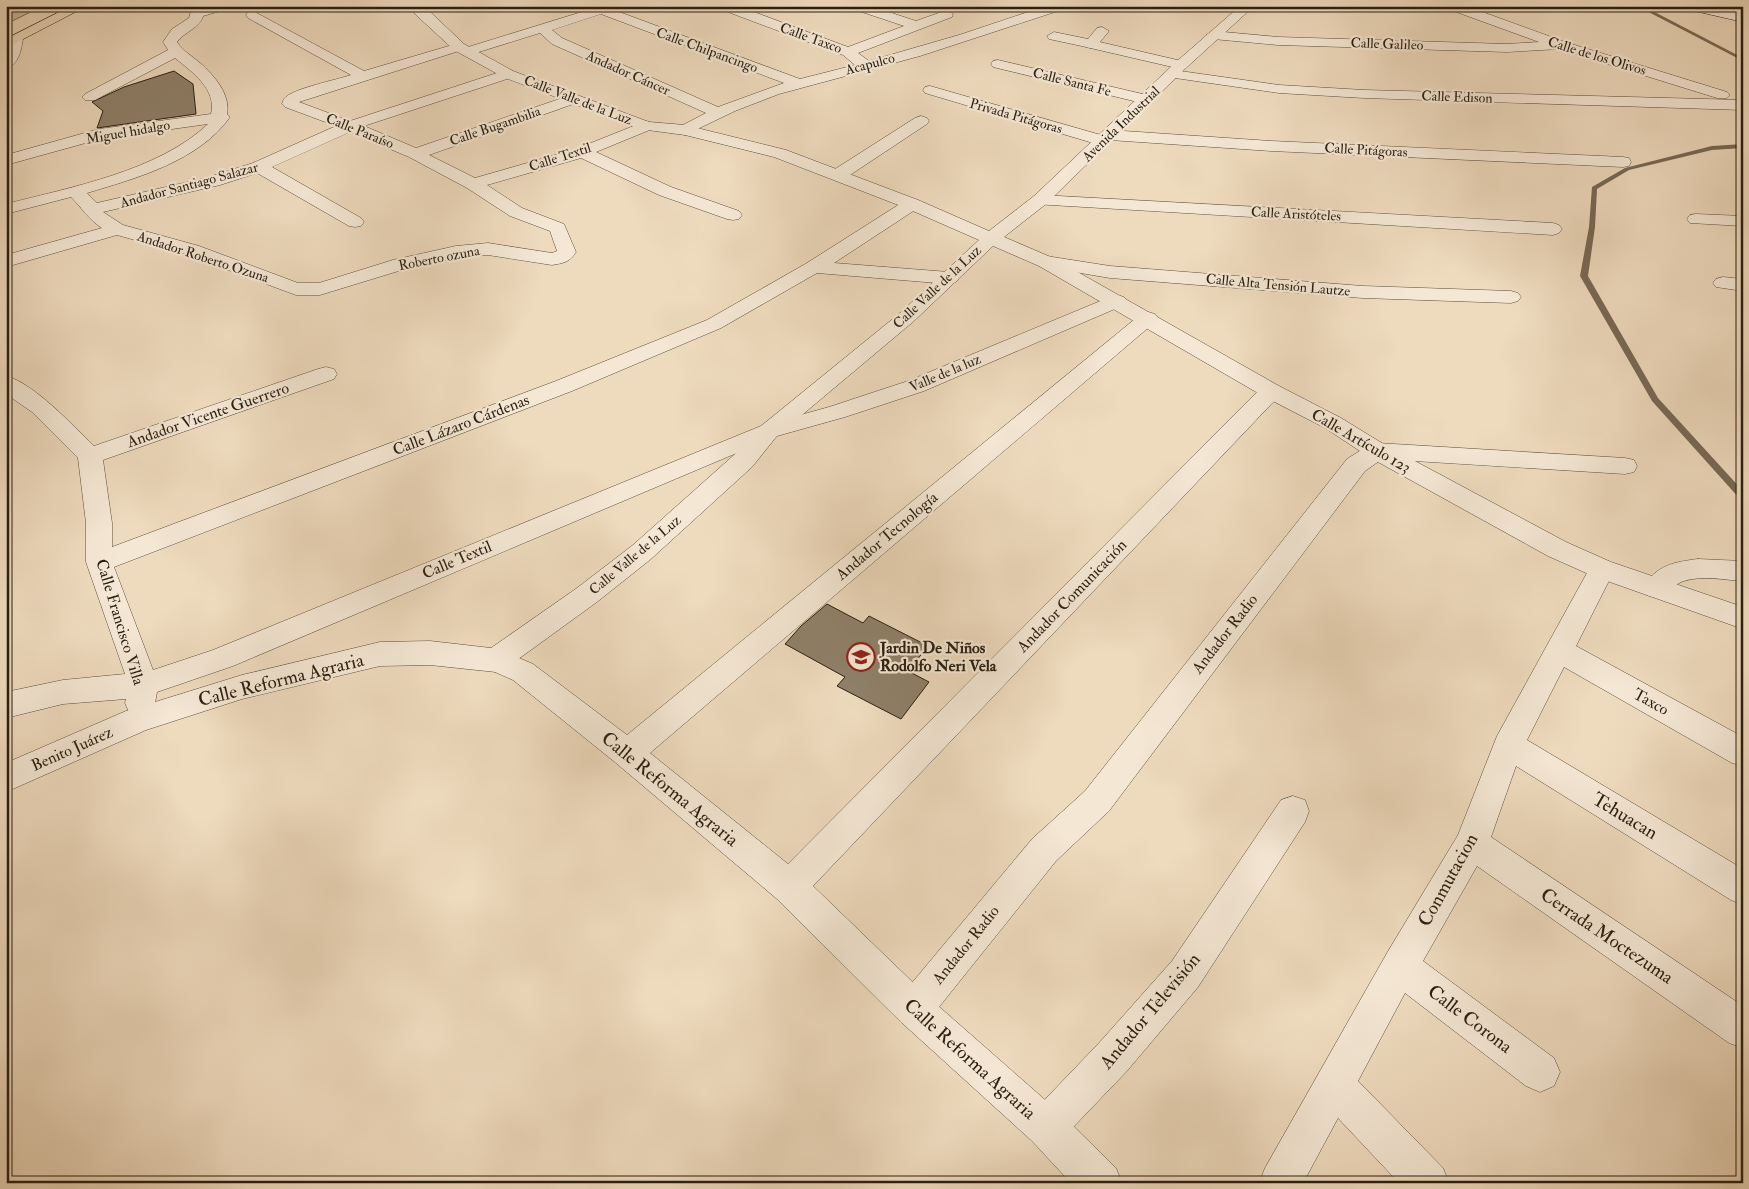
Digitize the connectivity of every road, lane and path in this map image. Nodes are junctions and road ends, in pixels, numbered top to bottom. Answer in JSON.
{"nodes":[{"id":1,"x":81,"y":6,"type":"edge"},
{"id":2,"x":222,"y":6,"type":"edge"},
{"id":3,"x":418,"y":6,"type":"edge"},
{"id":4,"x":725,"y":6,"type":"edge"},
{"id":5,"x":858,"y":6,"type":"edge"},
{"id":6,"x":1059,"y":6,"type":"edge"},
{"id":7,"x":1248,"y":6,"type":"edge"},
{"id":8,"x":1453,"y":6,"type":"edge"},
{"id":9,"x":1691,"y":6,"type":"edge"},
{"id":10,"x":602,"y":8,"type":"edge"},
{"id":11,"x":191,"y":10,"type":"edge"},
{"id":12,"x":947,"y":14,"type":"dead end"},
{"id":13,"x":253,"y":15,"type":"dead end"},
{"id":14,"x":1743,"y":18,"type":"edge"},
{"id":15,"x":918,"y":26,"type":"junction"},
{"id":16,"x":543,"y":29,"type":"junction"},
{"id":17,"x":1102,"y":31,"type":"dead end"},
{"id":18,"x":1213,"y":35,"type":"junction"},
{"id":19,"x":1054,"y":36,"type":"dead end"},
{"id":20,"x":11,"y":42,"type":"edge"},
{"id":21,"x":1091,"y":44,"type":"junction"},
{"id":22,"x":1560,"y":45,"type":"junction"},
{"id":23,"x":464,"y":49,"type":"junction"},
{"id":24,"x":175,"y":52,"type":"junction"},
{"id":25,"x":848,"y":52,"type":"junction"},
{"id":26,"x":6,"y":64,"type":"edge"},
{"id":27,"x":998,"y":64,"type":"dead end"},
{"id":28,"x":866,"y":66,"type":"junction"},
{"id":29,"x":1177,"y":69,"type":"junction"},
{"id":30,"x":508,"y":74,"type":"junction"},
{"id":31,"x":362,"y":76,"type":"junction"},
{"id":32,"x":797,"y":83,"type":"junction"},
{"id":33,"x":930,"y":90,"type":"dead end"},
{"id":34,"x":90,"y":97,"type":"dead end"},
{"id":35,"x":574,"y":99,"type":"junction"},
{"id":36,"x":1146,"y":100,"type":"junction"},
{"id":37,"x":1743,"y":103,"type":"edge"},
{"id":38,"x":716,"y":112,"type":"junction"},
{"id":39,"x":222,"y":117,"type":"junction"},
{"id":40,"x":921,"y":121,"type":"dead end"},
{"id":41,"x":350,"y":126,"type":"junction"},
{"id":42,"x":646,"y":126,"type":"junction"},
{"id":43,"x":685,"y":130,"type":"junction"},
{"id":44,"x":1106,"y":138,"type":"junction"},
{"id":45,"x":582,"y":152,"type":"junction"},
{"id":46,"x":415,"y":154,"type":"junction"},
{"id":47,"x":6,"y":160,"type":"edge"},
{"id":48,"x":1623,"y":162,"type":"dead end"},
{"id":49,"x":258,"y":167,"type":"junction"},
{"id":50,"x":838,"y":176,"type":"junction"},
{"id":51,"x":473,"y":184,"type":"junction"},
{"id":52,"x":75,"y":191,"type":"junction"},
{"id":53,"x":1040,"y":200,"type":"junction"},
{"id":54,"x":912,"y":204,"type":"junction"},
{"id":55,"x":6,"y":209,"type":"edge"},
{"id":56,"x":93,"y":209,"type":"junction"},
{"id":57,"x":733,"y":215,"type":"dead end"},
{"id":58,"x":1696,"y":219,"type":"dead end"},
{"id":59,"x":1743,"y":221,"type":"edge"},
{"id":60,"x":354,"y":222,"type":"dead end"},
{"id":61,"x":117,"y":229,"type":"junction"},
{"id":62,"x":1553,"y":229,"type":"dead end"},
{"id":63,"x":991,"y":238,"type":"junction"},
{"id":64,"x":561,"y":258,"type":"joint"},
{"id":65,"x":6,"y":261,"type":"edge"},
{"id":66,"x":1046,"y":262,"type":"junction"},
{"id":67,"x":814,"y":267,"type":"junction"},
{"id":68,"x":949,"y":278,"type":"junction"},
{"id":69,"x":1723,"y":283,"type":"dead end"},
{"id":70,"x":1743,"y":285,"type":"edge"},
{"id":71,"x":320,"y":289,"type":"joint"},
{"id":72,"x":1511,"y":297,"type":"dead end"},
{"id":73,"x":1117,"y":301,"type":"junction"},
{"id":74,"x":1148,"y":318,"type":"junction"},
{"id":75,"x":326,"y":374,"type":"dead end"},
{"id":76,"x":6,"y":383,"type":"edge"},
{"id":77,"x":1271,"y":391,"type":"junction"},
{"id":78,"x":769,"y":431,"type":"junction"},
{"id":79,"x":1377,"y":451,"type":"junction"},
{"id":80,"x":90,"y":456,"type":"junction"},
{"id":81,"x":1625,"y":466,"type":"dead end"},
{"id":82,"x":99,"y":562,"type":"junction"},
{"id":83,"x":1602,"y":569,"type":"junction"},
{"id":84,"x":1743,"y":571,"type":"edge"},
{"id":85,"x":1657,"y":588,"type":"junction"},
{"id":86,"x":1743,"y":618,"type":"edge"},
{"id":87,"x":1560,"y":651,"type":"junction"},
{"id":88,"x":496,"y":660,"type":"junction"},
{"id":89,"x":143,"y":685,"type":"junction"},
{"id":90,"x":6,"y":705,"type":"edge"},
{"id":91,"x":137,"y":720,"type":"junction"},
{"id":92,"x":1508,"y":745,"type":"junction"},
{"id":93,"x":627,"y":753,"type":"junction"},
{"id":94,"x":1743,"y":754,"type":"edge"},
{"id":95,"x":6,"y":778,"type":"edge"},
{"id":96,"x":1293,"y":810,"type":"dead end"},
{"id":97,"x":1472,"y":843,"type":"junction"},
{"id":98,"x":790,"y":887,"type":"junction"},
{"id":99,"x":1743,"y":888,"type":"edge"},
{"id":100,"x":1400,"y":966,"type":"junction"},
{"id":101,"x":914,"y":1009,"type":"junction"},
{"id":102,"x":1743,"y":1029,"type":"edge"},
{"id":103,"x":1540,"y":1072,"type":"dead end"},
{"id":104,"x":1335,"y":1086,"type":"junction"},
{"id":105,"x":1046,"y":1128,"type":"junction"},
{"id":106,"x":1101,"y":1183,"type":"edge"},
{"id":107,"x":1280,"y":1183,"type":"edge"},
{"id":108,"x":1428,"y":1183,"type":"edge"}],
"edges":[{"from":1,"to":20,"type":"highway"},
{"from":2,"to":11,"type":"street"},
{"from":3,"to":23,"type":"street","name":"Calle Valle de la Luz"},
{"from":4,"to":25,"type":"street","name":"Calle Taxco"},
{"from":5,"to":15,"type":"street"},
{"from":6,"to":28,"type":"street","name":"Acapulco"},
{"from":7,"to":18,"type":"street","name":"Avenida Industrial"},
{"from":8,"to":22,"type":"street","name":"Calle de los Olivos"},
{"from":9,"to":14,"type":"street"},
{"from":10,"to":16,"type":"street","name":"Calle Paraíso"},
{"from":10,"to":32,"type":"street","name":"Calle Chilpancingo"},
{"from":11,"to":24,"type":"street"},
{"from":12,"to":15,"type":"street"},
{"from":13,"to":31,"type":"street"},
{"from":15,"to":25,"type":"street"},
{"from":16,"to":23,"type":"street","name":"Calle Paraíso"},
{"from":16,"to":38,"type":"street","name":"Andador Cáncer"},
{"from":17,"to":21,"type":"street"},
{"from":18,"to":22,"type":"street","name":"Calle Galileo"},
{"from":18,"to":29,"type":"street","name":"Avenida Industrial"},
{"from":19,"to":21,"type":"street","name":"Calle Edison"},
{"from":20,"to":26,"type":"street"},
{"from":21,"to":29,"type":"street","name":"Calle Edison"},
{"from":22,"to":37,"type":"street","name":"Calle de los Olivos"},
{"from":23,"to":30,"type":"street","name":"Calle Valle de la Luz"},
{"from":23,"to":31,"type":"street","name":"Calle Paraíso"},
{"from":24,"to":34,"type":"street"},
{"from":24,"to":39,"type":"street"},
{"from":25,"to":28,"type":"street","name":"Calle Taxco"},
{"from":27,"to":36,"type":"street","name":"Calle Santa Fe"},
{"from":28,"to":32,"type":"street","name":"Acapulco"},
{"from":29,"to":36,"type":"street","name":"Avenida Industrial"},
{"from":29,"to":37,"type":"street","name":"Calle Edison"},
{"from":30,"to":35,"type":"street","name":"Calle Valle de la Luz"},
{"from":30,"to":41,"type":"street","name":"Andador Santiago Salazar"},
{"from":31,"to":41,"type":"street","name":"Calle Paraíso"},
{"from":32,"to":38,"type":"street","name":"Acapulco"},
{"from":33,"to":44,"type":"street","name":"Privada Pitágoras"},
{"from":35,"to":42,"type":"street","name":"Calle Valle de la Luz"},
{"from":35,"to":46,"type":"street","name":"Calle Bugambilia"},
{"from":36,"to":44,"type":"street","name":"Avenida Industrial"},
{"from":38,"to":43,"type":"street","name":"Acapulco"},
{"from":39,"to":47,"type":"street","name":"Miguel hidalgo"},
{"from":39,"to":52,"type":"street"},
{"from":40,"to":50,"type":"street"},
{"from":41,"to":46,"type":"street","name":"Calle Paraíso"},
{"from":41,"to":49,"type":"street","name":"Andador Santiago Salazar"},
{"from":42,"to":43,"type":"street","name":"Calle Valle de la Luz"},
{"from":42,"to":45,"type":"street","name":"Calle Textil"},
{"from":43,"to":50,"type":"street","name":"Calle Valle de la Luz"},
{"from":44,"to":48,"type":"street","name":"Calle Pitágoras"},
{"from":44,"to":53,"type":"street","name":"Avenida Industrial"},
{"from":45,"to":51,"type":"street","name":"Calle Textil"},
{"from":45,"to":57,"type":"street"},
{"from":46,"to":51,"type":"street","name":"Calle Paraíso"},
{"from":49,"to":56,"type":"street","name":"Andador Santiago Salazar"},
{"from":49,"to":60,"type":"street"},
{"from":50,"to":54,"type":"street","name":"Calle Valle de la Luz"},
{"from":51,"to":64,"type":"street","name":"Calle Paraíso"},
{"from":52,"to":55,"type":"street"},
{"from":52,"to":56,"type":"street","name":"Andador Roberto Ozuna"},
{"from":53,"to":62,"type":"street","name":"Calle Aristóteles"},
{"from":53,"to":63,"type":"street","name":"Avenida Industrial"},
{"from":54,"to":63,"type":"street","name":"Calle Valle de la Luz"},
{"from":54,"to":67,"type":"street","name":"Calle Lázaro Cárdenas"},
{"from":56,"to":61,"type":"street","name":"Andador Roberto Ozuna"},
{"from":58,"to":59,"type":"street"},
{"from":61,"to":65,"type":"street"},
{"from":61,"to":71,"type":"street","name":"Andador Roberto Ozuna"},
{"from":63,"to":66,"type":"street","name":"Calle Artículo 123"},
{"from":63,"to":68,"type":"street","name":"Calle Valle de la Luz"},
{"from":64,"to":71,"type":"street","name":"Roberto ozuna"},
{"from":66,"to":72,"type":"street","name":"Calle Alta Tensión Lautze"},
{"from":66,"to":73,"type":"street","name":"Calle Artículo 123"},
{"from":67,"to":68,"type":"street"},
{"from":67,"to":82,"type":"street","name":"Calle Lázaro Cárdenas"},
{"from":68,"to":78,"type":"street","name":"Calle Valle de la Luz"},
{"from":69,"to":70,"type":"street"},
{"from":73,"to":74,"type":"street","name":"Calle Artículo 123"},
{"from":73,"to":78,"type":"street","name":"Valle de la luz"},
{"from":74,"to":77,"type":"street","name":"Calle Artículo 123"},
{"from":74,"to":93,"type":"street","name":"Andador Tecnología"},
{"from":75,"to":80,"type":"street","name":"Andador Vicente Guerrero"},
{"from":76,"to":80,"type":"street"},
{"from":77,"to":79,"type":"street","name":"Calle Artículo 123"},
{"from":77,"to":98,"type":"street","name":"Andador Comunicación"},
{"from":78,"to":88,"type":"street","name":"Calle Valle de la Luz"},
{"from":78,"to":89,"type":"street","name":"Calle Textil"},
{"from":79,"to":81,"type":"street"},
{"from":79,"to":83,"type":"street","name":"Calle Artículo 123"},
{"from":79,"to":101,"type":"street","name":"Andador Radio"},
{"from":80,"to":82,"type":"street","name":"Calle Francisco Villa"},
{"from":82,"to":89,"type":"street","name":"Calle Francisco Villa"},
{"from":83,"to":85,"type":"street","name":"Calle Artículo 123"},
{"from":83,"to":87,"type":"street","name":"Conmutacion"},
{"from":84,"to":85,"type":"street"},
{"from":85,"to":86,"type":"street","name":"Calle Artículo 123"},
{"from":87,"to":92,"type":"street","name":"Conmutacion"},
{"from":87,"to":94,"type":"street","name":"Taxco"},
{"from":88,"to":91,"type":"street","name":"Calle Reforma Agraria"},
{"from":88,"to":93,"type":"street","name":"Calle Reforma Agraria"},
{"from":89,"to":90,"type":"street","name":"Calle Textil"},
{"from":89,"to":91,"type":"street","name":"Calle Francisco Villa"},
{"from":91,"to":95,"type":"street","name":"Benito Juárez"},
{"from":92,"to":97,"type":"street","name":"Conmutacion"},
{"from":92,"to":99,"type":"street","name":"Tehuacan"},
{"from":93,"to":98,"type":"street","name":"Calle Reforma Agraria"},
{"from":96,"to":105,"type":"street","name":"Andador Televisión"},
{"from":97,"to":100,"type":"street","name":"Conmutacion"},
{"from":97,"to":102,"type":"street","name":"Cerrada Moctezuma"},
{"from":98,"to":101,"type":"street","name":"Calle Reforma Agraria"},
{"from":100,"to":103,"type":"street","name":"Calle Corona"},
{"from":100,"to":104,"type":"street","name":"Conmutacion"},
{"from":101,"to":105,"type":"street","name":"Calle Reforma Agraria"},
{"from":104,"to":107,"type":"street","name":"Conmutacion"},
{"from":104,"to":108,"type":"street"},
{"from":105,"to":106,"type":"street","name":"Calle Reforma Agraria"}]}
